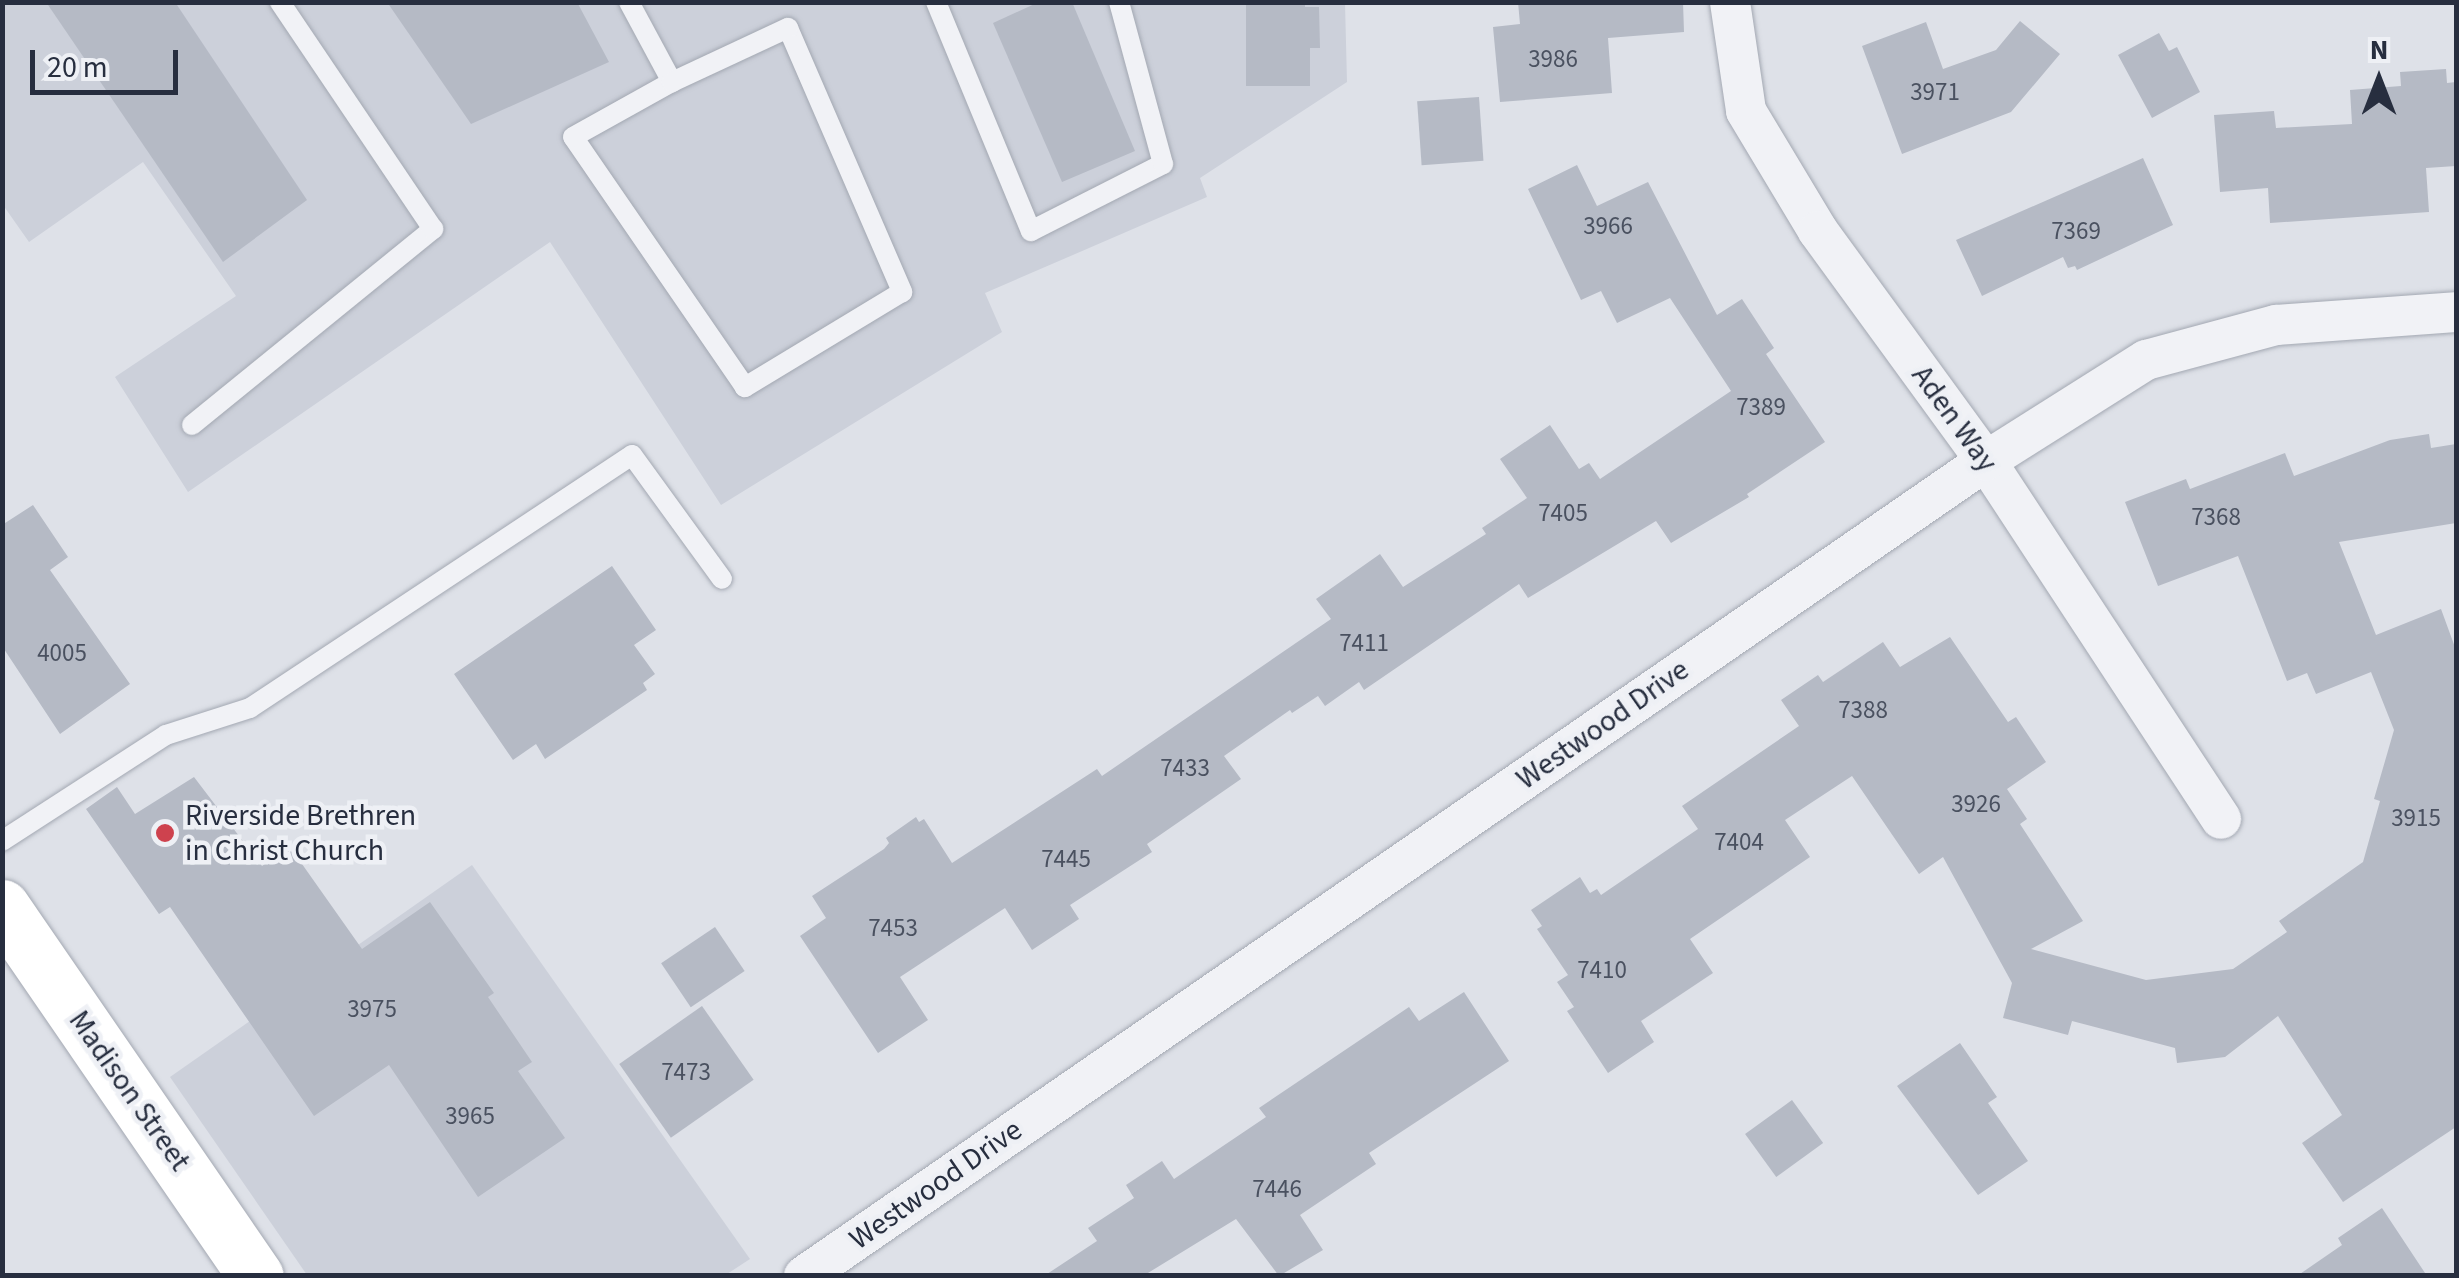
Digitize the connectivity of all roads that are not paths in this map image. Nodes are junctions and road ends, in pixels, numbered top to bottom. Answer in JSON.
{"nodes":[{"id":1,"x":280,"y":2,"type":"edge"},
{"id":2,"x":629,"y":2,"type":"edge"},
{"id":3,"x":936,"y":2,"type":"edge"},
{"id":4,"x":1118,"y":2,"type":"edge"},
{"id":5,"x":1730,"y":2,"type":"edge"},
{"id":6,"x":672,"y":82,"type":"junction"},
{"id":7,"x":2456,"y":312,"type":"edge"},
{"id":8,"x":192,"y":425,"type":"dead end"},
{"id":9,"x":1986,"y":461,"type":"junction"},
{"id":10,"x":722,"y":579,"type":"dead end"},
{"id":11,"x":2221,"y":820,"type":"dead end"},
{"id":12,"x":2,"y":841,"type":"edge"},
{"id":13,"x":2,"y":907,"type":"edge"},
{"id":14,"x":256,"y":1276,"type":"edge"},
{"id":15,"x":804,"y":1276,"type":"edge"}],
"edges":[{"from":1,"to":8,"type":"lane"},
{"from":2,"to":6,"type":"lane"},
{"from":3,"to":4,"type":"lane"},
{"from":5,"to":9,"type":"street","name":"Aden Way"},
{"from":6,"to":6,"type":"lane"},
{"from":7,"to":9,"type":"street","name":"Westwood Drive"},
{"from":9,"to":11,"type":"street","name":"Aden Way"},
{"from":9,"to":15,"type":"street","name":"Westwood Drive"},
{"from":10,"to":12,"type":"lane"},
{"from":13,"to":14,"type":"main road","name":"Madison Street"}]}
